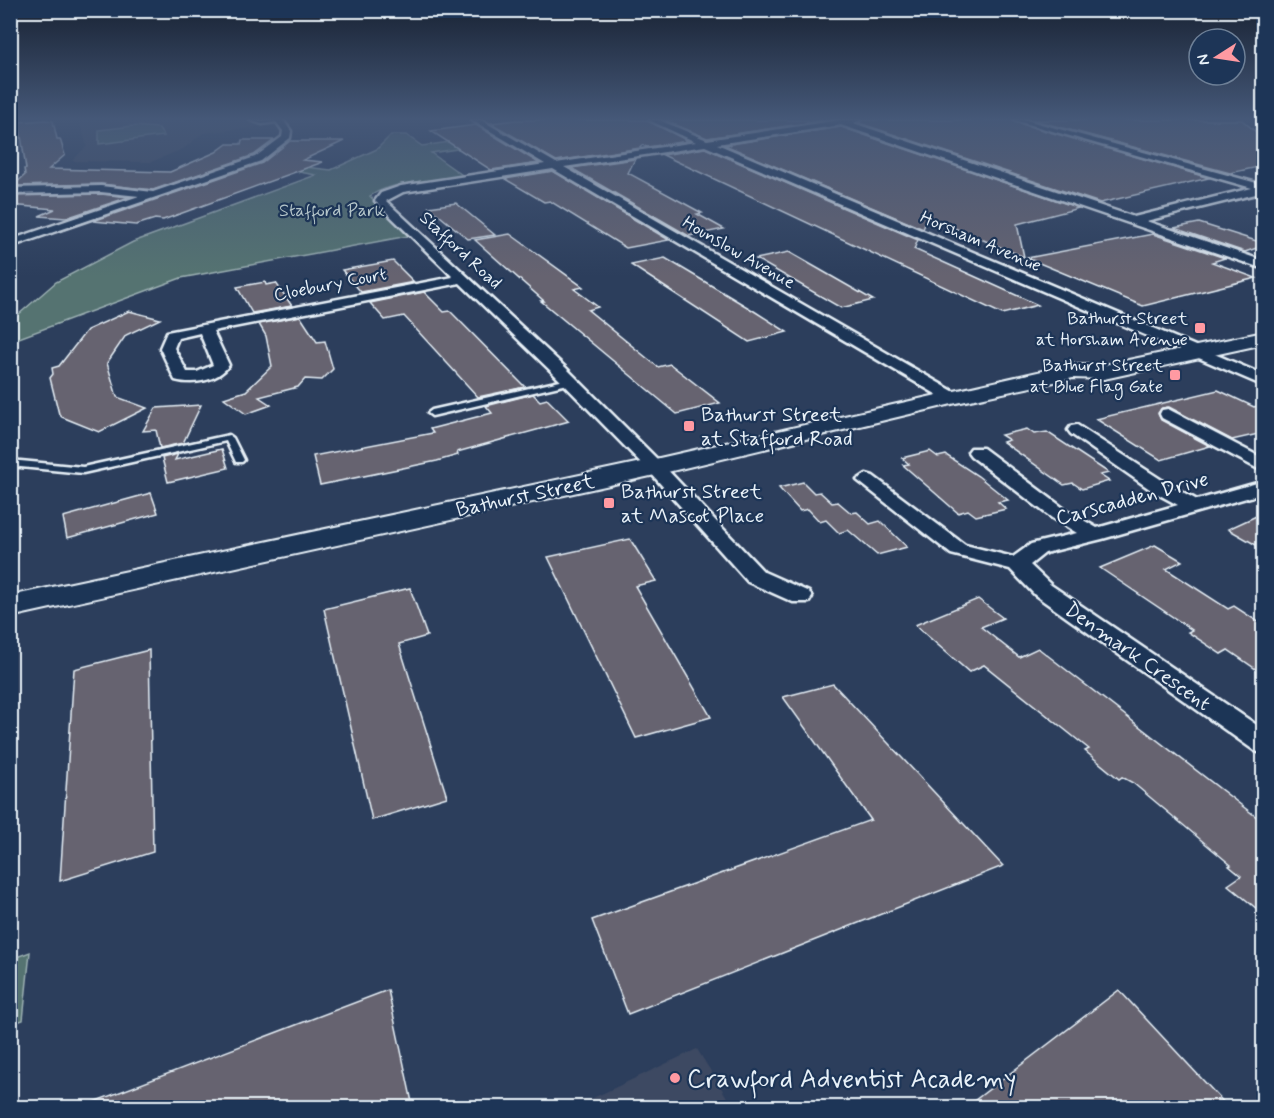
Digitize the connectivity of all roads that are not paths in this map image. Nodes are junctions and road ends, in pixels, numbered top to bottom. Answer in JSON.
{"nodes":[{"id":1,"x":221,"y":172,"type":"edge"},
{"id":2,"x":514,"y":172,"type":"edge"},
{"id":3,"x":567,"y":172,"type":"edge"},
{"id":4,"x":775,"y":172,"type":"edge"},
{"id":5,"x":989,"y":172,"type":"edge"},
{"id":6,"x":1206,"y":172,"type":"edge"},
{"id":7,"x":1263,"y":188,"type":"edge"},
{"id":8,"x":10,"y":191,"type":"edge"},
{"id":9,"x":156,"y":195,"type":"junction"},
{"id":10,"x":1134,"y":221,"type":"junction"},
{"id":11,"x":10,"y":244,"type":"edge"},
{"id":12,"x":1263,"y":265,"type":"edge"},
{"id":13,"x":462,"y":279,"type":"junction"},
{"id":14,"x":1263,"y":322,"type":"edge"},
{"id":15,"x":205,"y":328,"type":"dead end"},
{"id":16,"x":1263,"y":338,"type":"edge"},
{"id":17,"x":1168,"y":342,"type":"junction"},
{"id":18,"x":1196,"y":353,"type":"junction"},
{"id":19,"x":1073,"y":371,"type":"junction"},
{"id":20,"x":570,"y":381,"type":"junction"},
{"id":21,"x":1263,"y":381,"type":"edge"},
{"id":22,"x":952,"y":397,"type":"junction"},
{"id":23,"x":432,"y":413,"type":"dead end"},
{"id":24,"x":1168,"y":414,"type":"dead end"},
{"id":25,"x":1077,"y":430,"type":"dead end"},
{"id":26,"x":977,"y":452,"type":"dead end"},
{"id":27,"x":239,"y":460,"type":"dead end"},
{"id":28,"x":10,"y":463,"type":"edge"},
{"id":29,"x":655,"y":467,"type":"junction"},
{"id":30,"x":1263,"y":467,"type":"edge"},
{"id":31,"x":866,"y":480,"type":"dead end"},
{"id":32,"x":1263,"y":487,"type":"edge"},
{"id":33,"x":1194,"y":506,"type":"junction"},
{"id":34,"x":1095,"y":535,"type":"junction"},
{"id":35,"x":1017,"y":564,"type":"junction"},
{"id":36,"x":801,"y":597,"type":"dead end"},
{"id":37,"x":10,"y":607,"type":"edge"},
{"id":38,"x":1263,"y":744,"type":"edge"}],
"edges":[{"from":1,"to":9,"type":"street"},
{"from":2,"to":13,"type":"street","name":"Stafford Road"},
{"from":3,"to":22,"type":"street","name":"Hounslow Avenue"},
{"from":4,"to":17,"type":"street","name":"Horsham Avenue"},
{"from":5,"to":10,"type":"street"},
{"from":6,"to":7,"type":"street"},
{"from":7,"to":10,"type":"street"},
{"from":8,"to":9,"type":"street"},
{"from":9,"to":11,"type":"street"},
{"from":10,"to":12,"type":"street"},
{"from":13,"to":15,"type":"street","name":"Cloebury Court"},
{"from":13,"to":20,"type":"street","name":"Stafford Road"},
{"from":14,"to":17,"type":"main road","name":"Bathurst Street"},
{"from":16,"to":18,"type":"main road","name":"Bathurst Street"},
{"from":17,"to":18,"type":"street","name":"Horsham Avenue"},
{"from":17,"to":19,"type":"main road","name":"Bathurst Street"},
{"from":18,"to":19,"type":"main road","name":"Bathurst Street"},
{"from":18,"to":21,"type":"street","name":"Horsham Avenue"},
{"from":19,"to":22,"type":"main road","name":"Bathurst Street"},
{"from":20,"to":23,"type":"lane"},
{"from":20,"to":29,"type":"street","name":"Stafford Road"},
{"from":22,"to":29,"type":"main road","name":"Bathurst Street"},
{"from":24,"to":30,"type":"street"},
{"from":25,"to":33,"type":"street"},
{"from":26,"to":34,"type":"street"},
{"from":27,"to":28,"type":"lane"},
{"from":29,"to":36,"type":"street","name":"Stafford Road"},
{"from":29,"to":37,"type":"main road","name":"Bathurst Street"},
{"from":31,"to":35,"type":"street"},
{"from":32,"to":33,"type":"street","name":"Carscadden Drive"},
{"from":33,"to":34,"type":"street","name":"Carscadden Drive"},
{"from":34,"to":35,"type":"street","name":"Carscadden Drive"},
{"from":35,"to":38,"type":"street","name":"Denmark Crescent"}]}
